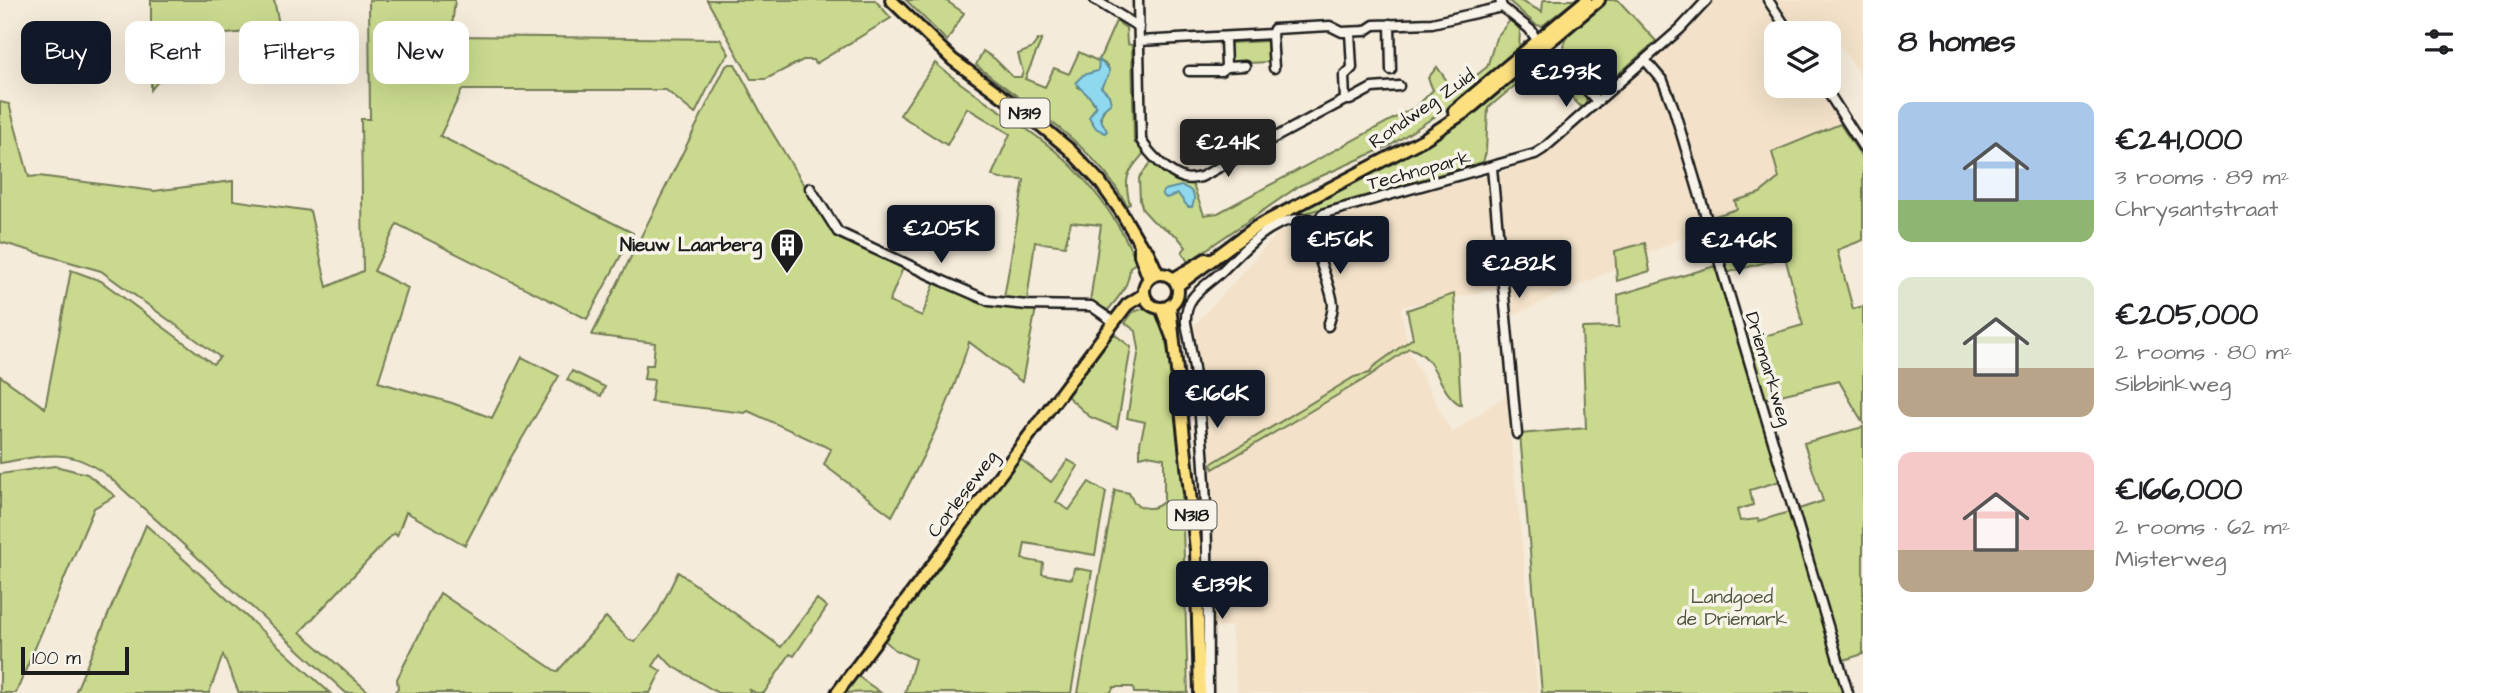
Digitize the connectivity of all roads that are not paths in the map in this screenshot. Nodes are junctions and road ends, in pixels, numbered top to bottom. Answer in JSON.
{"nodes":[{"id":1,"x":891,"y":0,"type":"edge"},
{"id":2,"x":1095,"y":0,"type":"edge"},
{"id":3,"x":1138,"y":0,"type":"edge"},
{"id":4,"x":1586,"y":0,"type":"edge"},
{"id":5,"x":1600,"y":0,"type":"edge"},
{"id":6,"x":1707,"y":0,"type":"edge"},
{"id":7,"x":1768,"y":0,"type":"edge"},
{"id":8,"x":1501,"y":4,"type":"edge"},
{"id":9,"x":1782,"y":21,"type":"edge"},
{"id":10,"x":1390,"y":24,"type":"junction"},
{"id":11,"x":1139,"y":27,"type":"junction"},
{"id":12,"x":1350,"y":32,"type":"junction"},
{"id":13,"x":1272,"y":34,"type":"junction"},
{"id":14,"x":1225,"y":38,"type":"junction"},
{"id":15,"x":1139,"y":41,"type":"junction"},
{"id":16,"x":1543,"y":42,"type":"junction"},
{"id":17,"x":1645,"y":60,"type":"junction"},
{"id":18,"x":1245,"y":66,"type":"dead end"},
{"id":19,"x":1226,"y":67,"type":"junction"},
{"id":20,"x":1274,"y":68,"type":"dead end"},
{"id":21,"x":1391,"y":70,"type":"dead end"},
{"id":22,"x":1189,"y":71,"type":"dead end"},
{"id":23,"x":1399,"y":86,"type":"dead end"},
{"id":24,"x":1832,"y":98,"type":"edge"},
{"id":25,"x":1345,"y":100,"type":"junction"},
{"id":26,"x":1597,"y":101,"type":"junction"},
{"id":27,"x":1863,"y":147,"type":"edge"},
{"id":28,"x":1492,"y":168,"type":"junction"},
{"id":29,"x":810,"y":188,"type":"dead end"},
{"id":30,"x":1316,"y":221,"type":"junction"},
{"id":31,"x":1153,"y":276,"type":"junction"},
{"id":32,"x":1175,"y":282,"type":"junction"},
{"id":33,"x":1145,"y":298,"type":"junction"},
{"id":34,"x":1165,"y":307,"type":"junction"},
{"id":35,"x":1116,"y":319,"type":"junction"},
{"id":36,"x":1328,"y":326,"type":"dead end"},
{"id":37,"x":1517,"y":434,"type":"dead end"},
{"id":38,"x":836,"y":693,"type":"edge"},
{"id":39,"x":1199,"y":693,"type":"edge"},
{"id":40,"x":1208,"y":693,"type":"edge"},
{"id":41,"x":1848,"y":693,"type":"edge"}],
"edges":[{"from":1,"to":31,"type":"main road","number":"N319"},
{"from":2,"to":11,"type":"street"},
{"from":3,"to":11,"type":"street"},
{"from":4,"to":16,"type":"main road","name":"Rondweg Zuid"},
{"from":5,"to":16,"type":"main road","name":"Rondweg Zuid"},
{"from":6,"to":17,"type":"street","name":"Technopark"},
{"from":7,"to":9,"type":"street"},
{"from":8,"to":10,"type":"street"},
{"from":8,"to":16,"type":"street"},
{"from":10,"to":12,"type":"street"},
{"from":10,"to":21,"type":"street"},
{"from":11,"to":15,"type":"street"},
{"from":12,"to":13,"type":"street"},
{"from":12,"to":25,"type":"street"},
{"from":13,"to":14,"type":"street"},
{"from":13,"to":20,"type":"street"},
{"from":14,"to":15,"type":"street"},
{"from":14,"to":19,"type":"street"},
{"from":15,"to":25,"type":"street"},
{"from":16,"to":26,"type":"street"},
{"from":16,"to":32,"type":"main road","name":"Rondweg Zuid"},
{"from":17,"to":26,"type":"street","name":"Technopark"},
{"from":17,"to":41,"type":"street","name":"Driemarkweg"},
{"from":18,"to":19,"type":"street"},
{"from":19,"to":22,"type":"street"},
{"from":23,"to":25,"type":"street"},
{"from":24,"to":27,"type":"street"},
{"from":26,"to":28,"type":"street","name":"Technopark"},
{"from":28,"to":30,"type":"street","name":"Technopark"},
{"from":28,"to":37,"type":"street"},
{"from":29,"to":35,"type":"street"},
{"from":30,"to":36,"type":"street"},
{"from":30,"to":40,"type":"street","name":"Technopark"},
{"from":31,"to":32,"type":"main road"},
{"from":31,"to":33,"type":"main road"},
{"from":32,"to":34,"type":"main road"},
{"from":33,"to":34,"type":"main road"},
{"from":33,"to":35,"type":"main road","name":"Corleseweg"},
{"from":34,"to":39,"type":"main road","number":"N318"},
{"from":35,"to":38,"type":"main road","name":"Corleseweg"}]}
